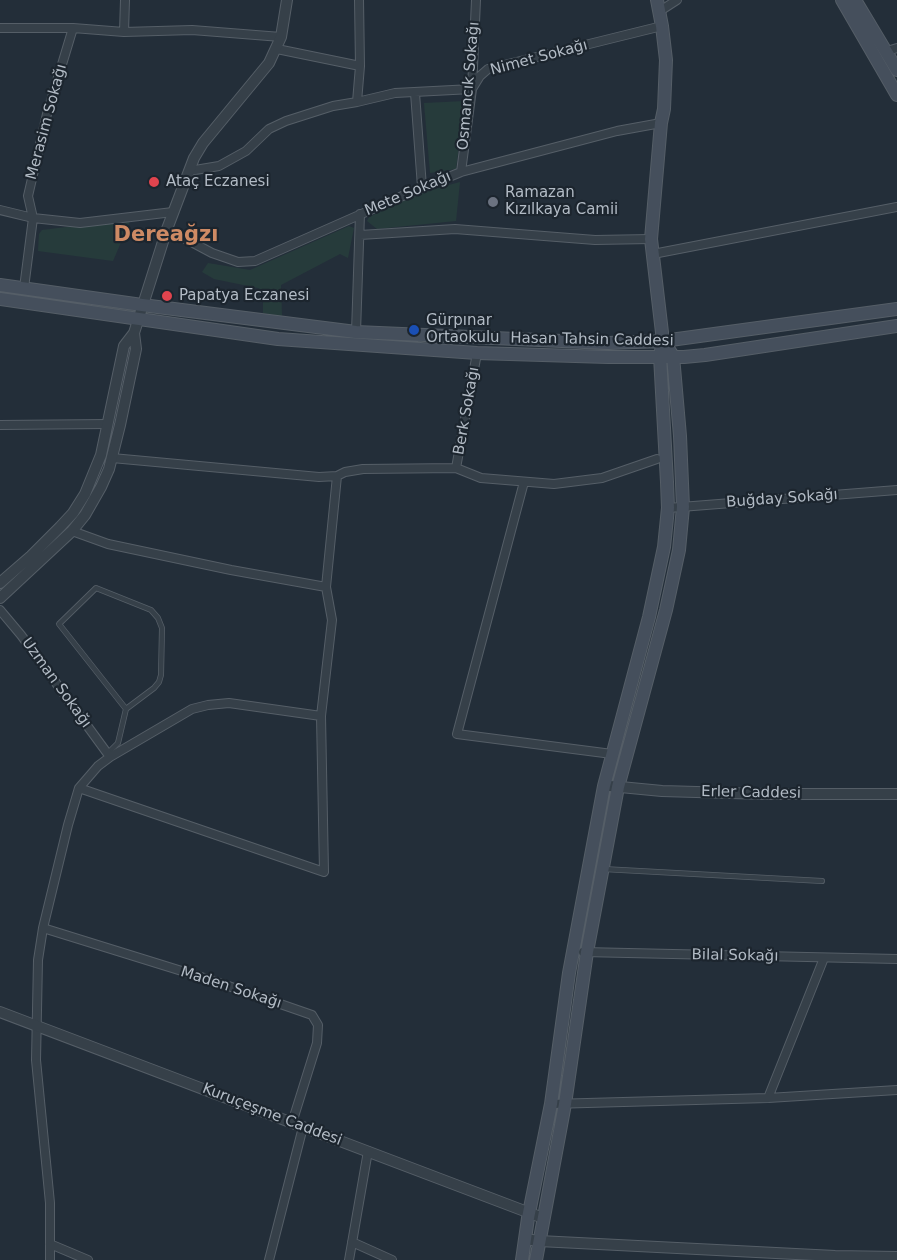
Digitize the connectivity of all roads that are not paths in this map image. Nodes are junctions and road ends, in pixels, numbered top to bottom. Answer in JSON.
{"nodes":[{"id":1,"x":125,"y":0,"type":"edge"},
{"id":2,"x":287,"y":0,"type":"edge"},
{"id":3,"x":359,"y":0,"type":"edge"},
{"id":4,"x":476,"y":0,"type":"edge"},
{"id":5,"x":677,"y":0,"type":"edge"},
{"id":6,"x":842,"y":0,"type":"edge"},
{"id":7,"x":855,"y":0,"type":"edge"},
{"id":8,"x":658,"y":5,"type":"edge"},
{"id":9,"x":662,"y":26,"type":"junction"},
{"id":10,"x":0,"y":28,"type":"edge"},
{"id":11,"x":73,"y":28,"type":"junction"},
{"id":12,"x":124,"y":32,"type":"junction"},
{"id":13,"x":281,"y":37,"type":"junction"},
{"id":14,"x":277,"y":48,"type":"junction"},
{"id":15,"x":892,"y":50,"type":"edge"},
{"id":16,"x":360,"y":66,"type":"junction"},
{"id":17,"x":897,"y":70,"type":"edge"},
{"id":18,"x":472,"y":89,"type":"junction"},
{"id":19,"x":415,"y":93,"type":"junction"},
{"id":20,"x":897,"y":95,"type":"edge"},
{"id":21,"x":357,"y":102,"type":"junction"},
{"id":22,"x":661,"y":123,"type":"junction"},
{"id":23,"x":189,"y":171,"type":"junction"},
{"id":24,"x":461,"y":172,"type":"junction"},
{"id":25,"x":422,"y":187,"type":"junction"},
{"id":26,"x":897,"y":207,"type":"edge"},
{"id":27,"x":0,"y":210,"type":"edge"},
{"id":28,"x":173,"y":212,"type":"junction"},
{"id":29,"x":360,"y":214,"type":"junction"},
{"id":30,"x":33,"y":218,"type":"junction"},
{"id":31,"x":167,"y":229,"type":"junction"},
{"id":32,"x":360,"y":235,"type":"junction"},
{"id":33,"x":651,"y":239,"type":"junction"},
{"id":34,"x":653,"y":254,"type":"junction"},
{"id":35,"x":0,"y":285,"type":"edge"},
{"id":36,"x":24,"y":288,"type":"junction"},
{"id":37,"x":0,"y":299,"type":"edge"},
{"id":38,"x":142,"y":305,"type":"junction"},
{"id":39,"x":897,"y":309,"type":"edge"},
{"id":40,"x":137,"y":319,"type":"junction"},
{"id":41,"x":897,"y":326,"type":"edge"},
{"id":42,"x":356,"y":332,"type":"junction"},
{"id":43,"x":134,"y":333,"type":"junction"},
{"id":44,"x":663,"y":341,"type":"junction"},
{"id":45,"x":477,"y":353,"type":"junction"},
{"id":46,"x":667,"y":356,"type":"junction"},
{"id":47,"x":108,"y":424,"type":"junction"},
{"id":48,"x":0,"y":425,"type":"edge"},
{"id":49,"x":106,"y":458,"type":"junction"},
{"id":50,"x":657,"y":459,"type":"dead end"},
{"id":51,"x":456,"y":468,"type":"junction"},
{"id":52,"x":338,"y":476,"type":"junction"},
{"id":53,"x":524,"y":482,"type":"junction"},
{"id":54,"x":897,"y":490,"type":"edge"},
{"id":55,"x":683,"y":507,"type":"junction"},
{"id":56,"x":668,"y":508,"type":"junction"},
{"id":57,"x":72,"y":531,"type":"junction"},
{"id":58,"x":0,"y":583,"type":"edge"},
{"id":59,"x":326,"y":586,"type":"junction"},
{"id":60,"x":0,"y":598,"type":"edge"},
{"id":61,"x":0,"y":610,"type":"edge"},
{"id":62,"x":126,"y":709,"type":"junction"},
{"id":63,"x":321,"y":716,"type":"junction"},
{"id":64,"x":612,"y":754,"type":"junction"},
{"id":65,"x":109,"y":755,"type":"junction"},
{"id":66,"x":604,"y":786,"type":"junction"},
{"id":67,"x":618,"y":787,"type":"junction"},
{"id":68,"x":79,"y":788,"type":"junction"},
{"id":69,"x":897,"y":794,"type":"edge"},
{"id":70,"x":602,"y":869,"type":"junction"},
{"id":71,"x":822,"y":881,"type":"dead end"},
{"id":72,"x":43,"y":928,"type":"junction"},
{"id":73,"x":573,"y":951,"type":"junction"},
{"id":74,"x":587,"y":952,"type":"junction"},
{"id":75,"x":824,"y":958,"type":"junction"},
{"id":76,"x":897,"y":959,"type":"edge"},
{"id":77,"x":0,"y":1012,"type":"edge"},
{"id":78,"x":37,"y":1027,"type":"junction"},
{"id":79,"x":897,"y":1089,"type":"edge"},
{"id":80,"x":768,"y":1098,"type":"junction"},
{"id":81,"x":551,"y":1104,"type":"junction"},
{"id":82,"x":565,"y":1104,"type":"junction"},
{"id":83,"x":298,"y":1125,"type":"junction"},
{"id":84,"x":368,"y":1151,"type":"junction"},
{"id":85,"x":529,"y":1213,"type":"junction"},
{"id":86,"x":543,"y":1218,"type":"junction"},
{"id":87,"x":525,"y":1239,"type":"junction"},
{"id":88,"x":539,"y":1241,"type":"junction"},
{"id":89,"x":352,"y":1242,"type":"junction"},
{"id":90,"x":50,"y":1244,"type":"junction"},
{"id":91,"x":897,"y":1257,"type":"edge"},
{"id":92,"x":834,"y":1258,"type":"edge"},
{"id":93,"x":50,"y":1260,"type":"edge"},
{"id":94,"x":88,"y":1260,"type":"edge"},
{"id":95,"x":269,"y":1260,"type":"edge"},
{"id":96,"x":349,"y":1260,"type":"edge"},
{"id":97,"x":392,"y":1260,"type":"edge"},
{"id":98,"x":522,"y":1260,"type":"edge"},
{"id":99,"x":536,"y":1260,"type":"edge"}],
"edges":[{"from":1,"to":12,"type":"street"},
{"from":2,"to":13,"type":"street"},
{"from":3,"to":16,"type":"street"},
{"from":4,"to":18,"type":"street","name":"Osmancık Sokağı"},
{"from":5,"to":8,"type":"street"},
{"from":6,"to":20,"type":"main road"},
{"from":7,"to":15,"type":"main road"},
{"from":8,"to":9,"type":"main road"},
{"from":9,"to":18,"type":"street","name":"Nimet Sokağı"},
{"from":9,"to":22,"type":"main road"},
{"from":10,"to":11,"type":"street"},
{"from":11,"to":12,"type":"street"},
{"from":11,"to":30,"type":"street","name":"Merasim Sokağı"},
{"from":12,"to":13,"type":"street"},
{"from":13,"to":14,"type":"street"},
{"from":14,"to":16,"type":"street"},
{"from":14,"to":23,"type":"street"},
{"from":15,"to":17,"type":"main road"},
{"from":16,"to":21,"type":"street"},
{"from":18,"to":19,"type":"street"},
{"from":18,"to":24,"type":"street","name":"Osmancık Sokağı"},
{"from":19,"to":21,"type":"street"},
{"from":19,"to":25,"type":"street"},
{"from":21,"to":23,"type":"street"},
{"from":22,"to":24,"type":"street","name":"Mete Sokağı"},
{"from":22,"to":33,"type":"main road"},
{"from":23,"to":28,"type":"street"},
{"from":24,"to":25,"type":"street","name":"Mete Sokağı"},
{"from":25,"to":29,"type":"street","name":"Mete Sokağı"},
{"from":26,"to":34,"type":"street"},
{"from":27,"to":30,"type":"street"},
{"from":28,"to":30,"type":"street"},
{"from":28,"to":31,"type":"street"},
{"from":29,"to":31,"type":"street","name":"Mete Sokağı"},
{"from":29,"to":32,"type":"street"},
{"from":30,"to":36,"type":"street","name":"Merasim Sokağı"},
{"from":31,"to":38,"type":"street"},
{"from":32,"to":33,"type":"street"},
{"from":32,"to":42,"type":"street"},
{"from":33,"to":34,"type":"main road"},
{"from":34,"to":44,"type":"main road"},
{"from":35,"to":36,"type":"main road","name":"Hasan Tahsin Caddesi"},
{"from":36,"to":38,"type":"main road","name":"Hasan Tahsin Caddesi"},
{"from":37,"to":40,"type":"main road","name":"Hasan Tahsin Caddesi"},
{"from":38,"to":40,"type":"street"},
{"from":38,"to":42,"type":"main road","name":"Hasan Tahsin Caddesi"},
{"from":39,"to":44,"type":"main road","name":"Hasan Tahsin Caddesi"},
{"from":40,"to":43,"type":"street"},
{"from":40,"to":45,"type":"main road","name":"Hasan Tahsin Caddesi"},
{"from":41,"to":46,"type":"main road","name":"Hasan Tahsin Caddesi"},
{"from":42,"to":44,"type":"main road","name":"Hasan Tahsin Caddesi"},
{"from":43,"to":47,"type":"street"},
{"from":43,"to":49,"type":"street"},
{"from":44,"to":46,"type":"main road"},
{"from":45,"to":46,"type":"main road","name":"Hasan Tahsin Caddesi"},
{"from":45,"to":51,"type":"street","name":"Berk Sokağı"},
{"from":46,"to":55,"type":"main road"},
{"from":46,"to":56,"type":"main road"},
{"from":47,"to":48,"type":"street"},
{"from":47,"to":49,"type":"street"},
{"from":49,"to":52,"type":"street"},
{"from":49,"to":57,"type":"street"},
{"from":49,"to":58,"type":"street"},
{"from":50,"to":53,"type":"street"},
{"from":51,"to":52,"type":"street"},
{"from":51,"to":53,"type":"street"},
{"from":52,"to":59,"type":"street"},
{"from":53,"to":64,"type":"street"},
{"from":54,"to":55,"type":"street","name":"Buğday Sokağı"},
{"from":55,"to":56,"type":"street","name":"Buğday Sokağı"},
{"from":55,"to":67,"type":"main road"},
{"from":56,"to":64,"type":"main road"},
{"from":57,"to":59,"type":"street"},
{"from":57,"to":60,"type":"street"},
{"from":59,"to":63,"type":"street"},
{"from":61,"to":65,"type":"street","name":"Uzman Sokağı"},
{"from":62,"to":62,"type":"lane"},
{"from":62,"to":65,"type":"lane"},
{"from":63,"to":65,"type":"street"},
{"from":63,"to":68,"type":"street"},
{"from":64,"to":66,"type":"main road"},
{"from":65,"to":68,"type":"street"},
{"from":66,"to":67,"type":"street","name":"Erler Caddesi"},
{"from":66,"to":73,"type":"main road"},
{"from":67,"to":69,"type":"street","name":"Erler Caddesi"},
{"from":67,"to":70,"type":"main road"},
{"from":68,"to":72,"type":"street"},
{"from":70,"to":71,"type":"lane"},
{"from":70,"to":74,"type":"main road"},
{"from":72,"to":78,"type":"street"},
{"from":72,"to":83,"type":"street","name":"Maden Sokağı"},
{"from":73,"to":74,"type":"street","name":"Bilal Sokağı"},
{"from":73,"to":81,"type":"main road"},
{"from":74,"to":75,"type":"street","name":"Bilal Sokağı"},
{"from":74,"to":82,"type":"main road"},
{"from":75,"to":76,"type":"street","name":"Bilal Sokağı"},
{"from":75,"to":80,"type":"street"},
{"from":77,"to":78,"type":"street","name":"Kuruçeşme Caddesi"},
{"from":78,"to":83,"type":"street","name":"Kuruçeşme Caddesi"},
{"from":78,"to":90,"type":"street"},
{"from":79,"to":80,"type":"street"},
{"from":80,"to":82,"type":"street"},
{"from":81,"to":82,"type":"street"},
{"from":81,"to":85,"type":"main road"},
{"from":82,"to":86,"type":"main road"},
{"from":83,"to":84,"type":"street","name":"Kuruçeşme Caddesi"},
{"from":83,"to":95,"type":"street"},
{"from":84,"to":85,"type":"street","name":"Kuruçeşme Caddesi"},
{"from":84,"to":89,"type":"street"},
{"from":85,"to":86,"type":"street","name":"Kuruçeşme Caddesi"},
{"from":85,"to":87,"type":"main road"},
{"from":86,"to":88,"type":"main road"},
{"from":87,"to":88,"type":"street"},
{"from":87,"to":98,"type":"main road"},
{"from":88,"to":92,"type":"street"},
{"from":88,"to":99,"type":"main road"},
{"from":89,"to":96,"type":"street"},
{"from":89,"to":97,"type":"street"},
{"from":90,"to":93,"type":"street"},
{"from":90,"to":94,"type":"street"},
{"from":91,"to":92,"type":"street"}]}
